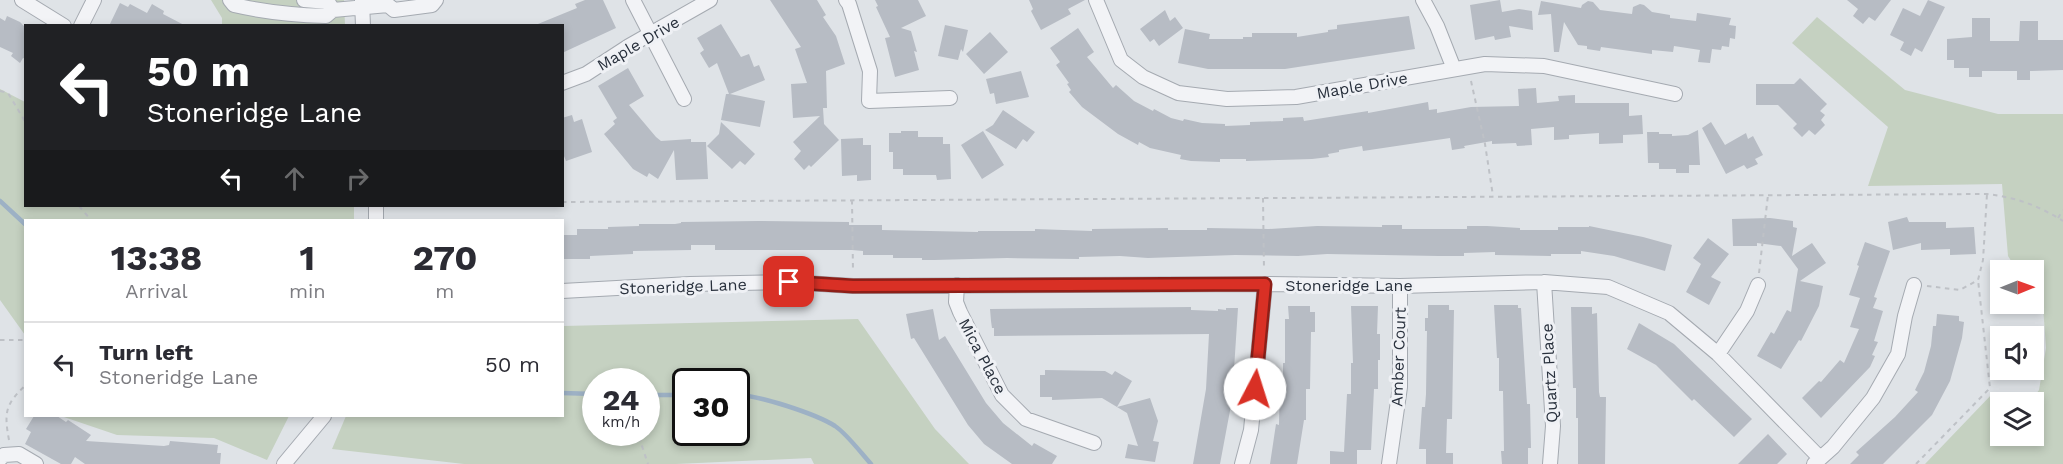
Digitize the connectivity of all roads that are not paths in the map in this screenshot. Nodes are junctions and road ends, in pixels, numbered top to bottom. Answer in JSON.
{"nodes":[{"id":1,"x":22,"y":0,"type":"edge"},
{"id":2,"x":94,"y":0,"type":"edge"},
{"id":3,"x":230,"y":0,"type":"edge"},
{"id":4,"x":304,"y":0,"type":"edge"},
{"id":5,"x":436,"y":0,"type":"edge"},
{"id":6,"x":633,"y":0,"type":"edge"},
{"id":7,"x":710,"y":0,"type":"edge"},
{"id":8,"x":846,"y":0,"type":"edge"},
{"id":9,"x":1096,"y":0,"type":"edge"},
{"id":10,"x":1423,"y":0,"type":"edge"},
{"id":11,"x":390,"y":3,"type":"edge"},
{"id":12,"x":362,"y":4,"type":"edge"},
{"id":13,"x":333,"y":10,"type":"junction"},
{"id":14,"x":61,"y":24,"type":"edge"},
{"id":15,"x":82,"y":24,"type":"edge"},
{"id":16,"x":363,"y":24,"type":"edge"},
{"id":17,"x":650,"y":35,"type":"junction"},
{"id":18,"x":1460,"y":68,"type":"junction"},
{"id":19,"x":564,"y":82,"type":"edge"},
{"id":20,"x":1674,"y":94,"type":"dead end"},
{"id":21,"x":950,"y":98,"type":"dead end"},
{"id":22,"x":684,"y":99,"type":"dead end"},
{"id":23,"x":1544,"y":282,"type":"junction"},
{"id":24,"x":1265,"y":284,"type":"junction"},
{"id":25,"x":957,"y":285,"type":"junction"},
{"id":26,"x":1758,"y":285,"type":"dead end"},
{"id":27,"x":1914,"y":285,"type":"road end"},
{"id":28,"x":1400,"y":286,"type":"junction"},
{"id":29,"x":564,"y":291,"type":"edge"},
{"id":30,"x":1718,"y":354,"type":"junction"},
{"id":31,"x":323,"y":417,"type":"edge"},
{"id":32,"x":1095,"y":443,"type":"dead end"},
{"id":33,"x":6,"y":456,"type":"edge"},
{"id":34,"x":1817,"y":461,"type":"edge"},
{"id":35,"x":36,"y":464,"type":"edge"},
{"id":36,"x":284,"y":464,"type":"edge"},
{"id":37,"x":1242,"y":464,"type":"edge"},
{"id":38,"x":1389,"y":464,"type":"edge"},
{"id":39,"x":1550,"y":464,"type":"edge"}],
"edges":[{"from":1,"to":14,"type":"street"},
{"from":2,"to":15,"type":"street"},
{"from":3,"to":13,"type":"street"},
{"from":4,"to":13,"type":"street"},
{"from":5,"to":11,"type":"street"},
{"from":6,"to":17,"type":"street"},
{"from":7,"to":17,"type":"street","name":"Maple Drive"},
{"from":8,"to":21,"type":"street"},
{"from":9,"to":18,"type":"street","name":"Maple Drive"},
{"from":10,"to":18,"type":"street"},
{"from":11,"to":12,"type":"street"},
{"from":12,"to":13,"type":"street"},
{"from":12,"to":16,"type":"street"},
{"from":17,"to":19,"type":"street","name":"Maple Drive"},
{"from":17,"to":22,"type":"street"},
{"from":18,"to":20,"type":"street","name":"Maple Drive"},
{"from":23,"to":28,"type":"street","name":"Stoneridge Lane"},
{"from":23,"to":30,"type":"street","name":"Stoneridge Lane"},
{"from":23,"to":39,"type":"street","name":"Quartz Place"},
{"from":24,"to":25,"type":"street","name":"Stoneridge Lane"},
{"from":24,"to":28,"type":"street","name":"Stoneridge Lane"},
{"from":24,"to":37,"type":"street"},
{"from":25,"to":29,"type":"street","name":"Stoneridge Lane"},
{"from":25,"to":32,"type":"street","name":"Mica Place"},
{"from":26,"to":30,"type":"street"},
{"from":27,"to":34,"type":"street"},
{"from":28,"to":38,"type":"street","name":"Amber Court"},
{"from":30,"to":34,"type":"street","name":"Stoneridge Lane"},
{"from":31,"to":36,"type":"street"},
{"from":33,"to":35,"type":"street"}]}
